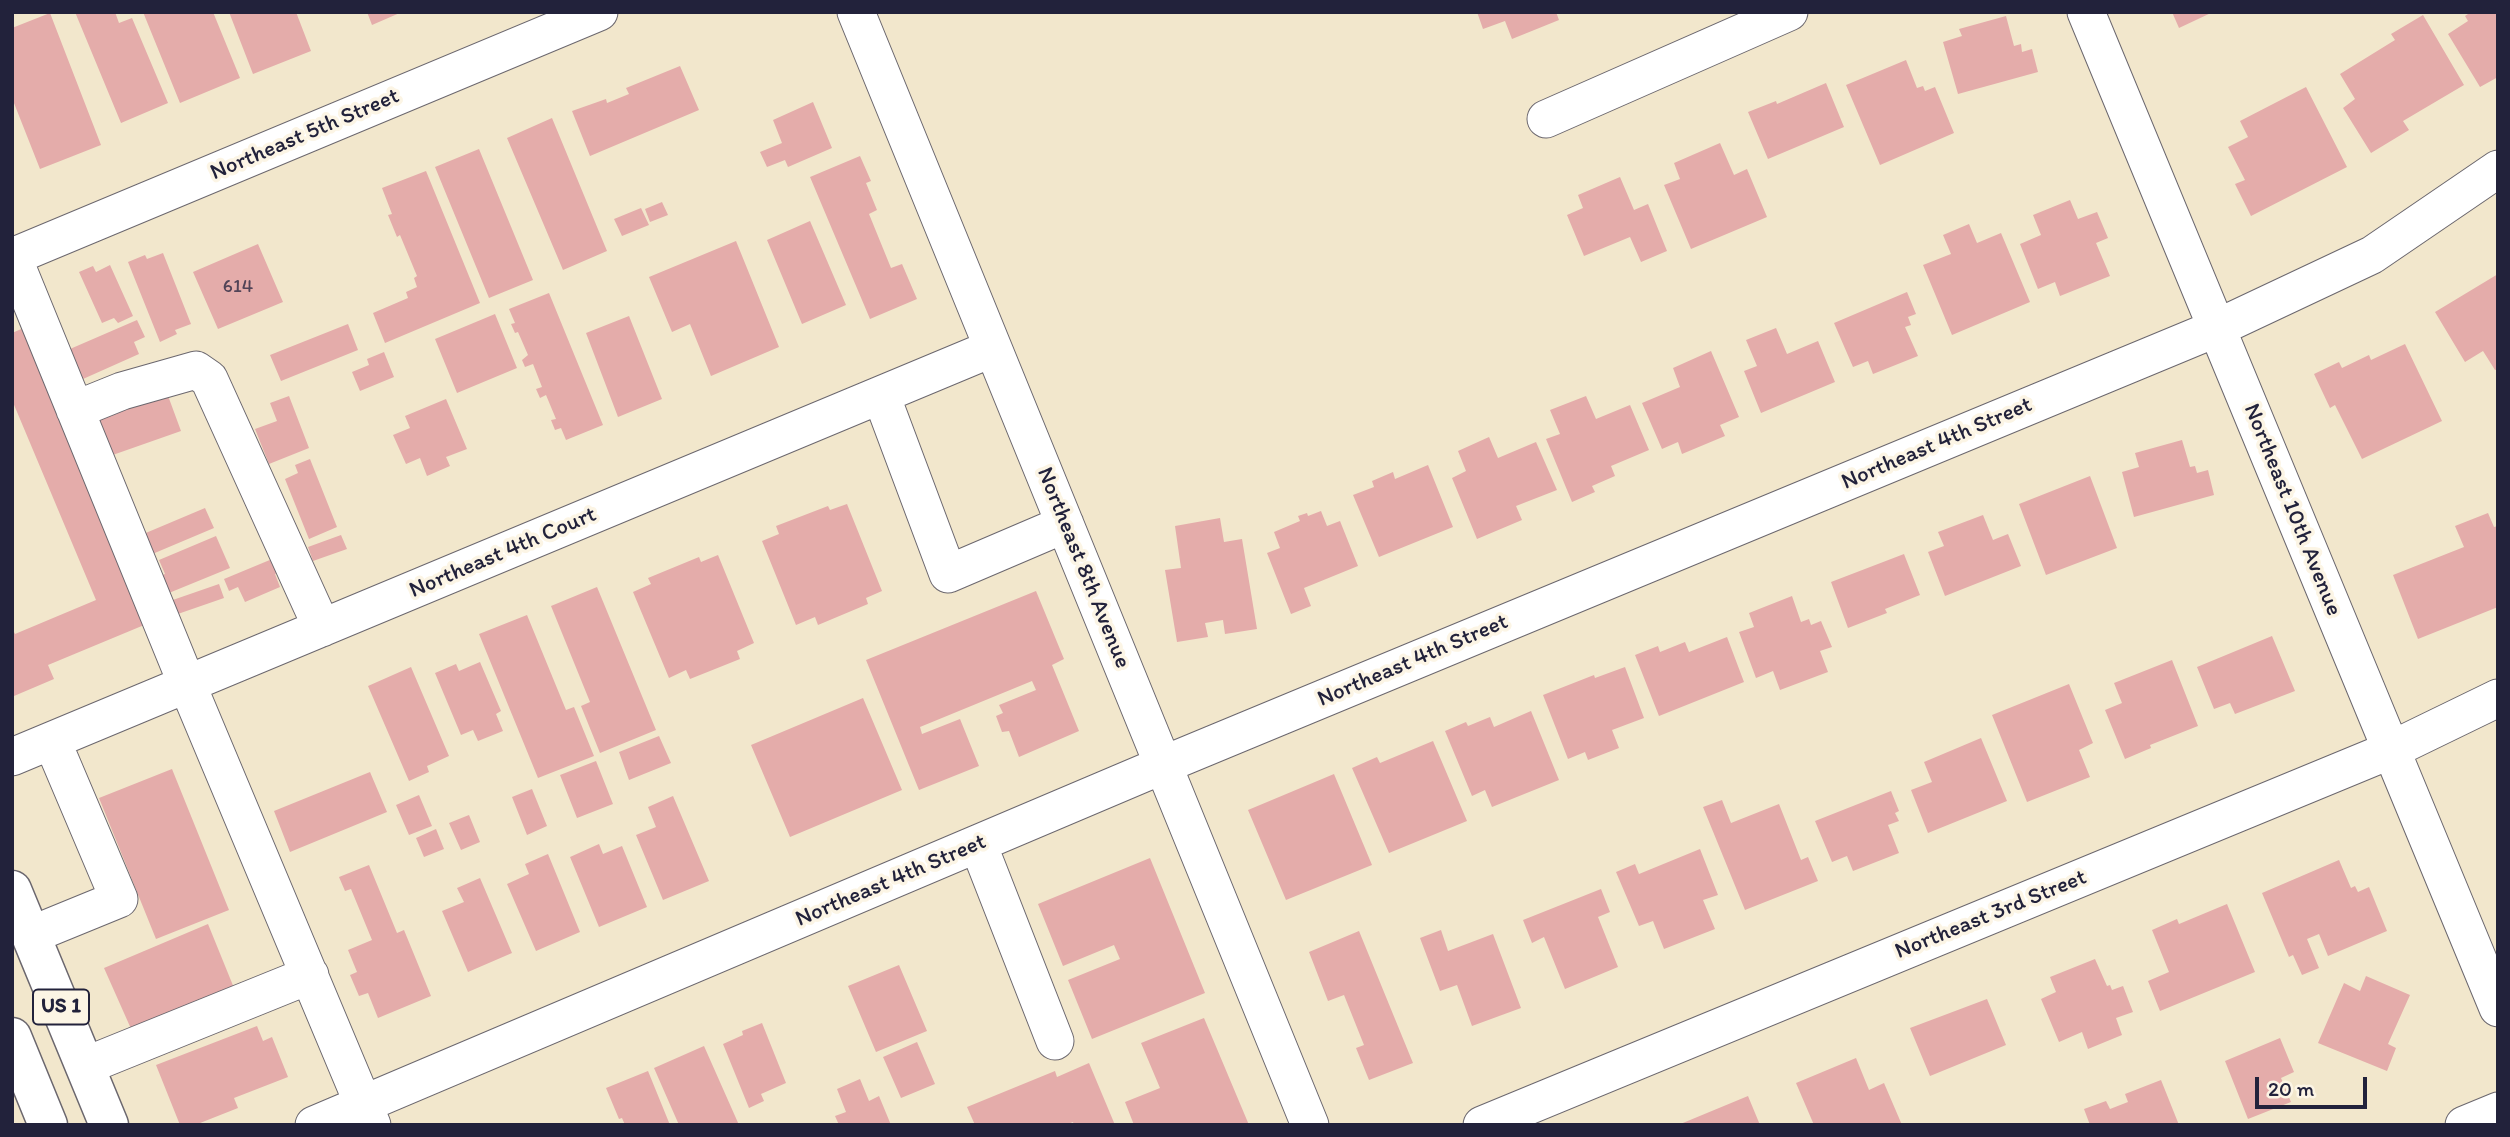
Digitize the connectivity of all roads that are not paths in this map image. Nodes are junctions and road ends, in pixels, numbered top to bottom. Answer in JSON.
{"nodes":[{"id":1,"x":599,"y":12,"type":"edge"},
{"id":2,"x":856,"y":12,"type":"edge"},
{"id":3,"x":1789,"y":12,"type":"edge"},
{"id":4,"x":2086,"y":12,"type":"edge"},
{"id":5,"x":1546,"y":119,"type":"dead end"},
{"id":6,"x":2498,"y":169,"type":"edge"},
{"id":7,"x":12,"y":256,"type":"edge"},
{"id":8,"x":2217,"y":328,"type":"junction"},
{"id":9,"x":993,"y":348,"type":"junction"},
{"id":10,"x":881,"y":395,"type":"junction"},
{"id":11,"x":75,"y":410,"type":"junction"},
{"id":12,"x":1065,"y":524,"type":"junction"},
{"id":13,"x":322,"y":628,"type":"junction"},
{"id":14,"x":187,"y":684,"type":"junction"},
{"id":15,"x":2498,"y":698,"type":"edge"},
{"id":16,"x":52,"y":741,"type":"junction"},
{"id":17,"x":2391,"y":750,"type":"junction"},
{"id":18,"x":12,"y":757,"type":"edge"},
{"id":19,"x":1163,"y":765,"type":"junction"},
{"id":20,"x":978,"y":844,"type":"junction"},
{"id":21,"x":12,"y":890,"type":"edge"},
{"id":22,"x":31,"y":935,"type":"junction"},
{"id":23,"x":310,"y":975,"type":"junction"},
{"id":24,"x":2498,"y":1008,"type":"edge"},
{"id":25,"x":12,"y":1037,"type":"edge"},
{"id":26,"x":1055,"y":1041,"type":"dead end"},
{"id":27,"x":85,"y":1066,"type":"junction"},
{"id":28,"x":2498,"y":1111,"type":"edge"},
{"id":29,"x":368,"y":1114,"type":"edge"},
{"id":30,"x":48,"y":1125,"type":"edge"},
{"id":31,"x":109,"y":1125,"type":"edge"},
{"id":32,"x":314,"y":1125,"type":"edge"},
{"id":33,"x":1310,"y":1125,"type":"edge"},
{"id":34,"x":1482,"y":1125,"type":"edge"},
{"id":35,"x":2464,"y":1125,"type":"edge"}],
"edges":[{"from":1,"to":7,"type":"street","name":"Northeast 5th Street"},
{"from":2,"to":9,"type":"street","name":"Northeast 8th Avenue"},
{"from":3,"to":5,"type":"street"},
{"from":4,"to":8,"type":"street","name":"Northeast 10th Avenue"},
{"from":6,"to":8,"type":"street","name":"Northeast 4th Street"},
{"from":7,"to":11,"type":"street"},
{"from":8,"to":17,"type":"street","name":"Northeast 10th Avenue"},
{"from":8,"to":19,"type":"street","name":"Northeast 4th Street"},
{"from":9,"to":10,"type":"street","name":"Northeast 4th Court"},
{"from":9,"to":12,"type":"street","name":"Northeast 8th Avenue"},
{"from":10,"to":12,"type":"street"},
{"from":10,"to":13,"type":"street","name":"Northeast 4th Court"},
{"from":11,"to":13,"type":"street"},
{"from":11,"to":14,"type":"street"},
{"from":12,"to":19,"type":"street","name":"Northeast 8th Avenue"},
{"from":13,"to":14,"type":"street","name":"Northeast 4th Court"},
{"from":14,"to":16,"type":"street","name":"Northeast 4th Court"},
{"from":14,"to":23,"type":"street"},
{"from":15,"to":17,"type":"street","name":"Northeast 3rd Street"},
{"from":16,"to":18,"type":"street","name":"Northeast 4th Court"},
{"from":16,"to":22,"type":"street"},
{"from":17,"to":24,"type":"street","name":"Northeast 10th Avenue"},
{"from":17,"to":34,"type":"street","name":"Northeast 3rd Street"},
{"from":19,"to":20,"type":"street","name":"Northeast 4th Street"},
{"from":19,"to":33,"type":"street","name":"Northeast 8th Avenue"},
{"from":20,"to":26,"type":"street"},
{"from":20,"to":29,"type":"street","name":"Northeast 4th Street"},
{"from":21,"to":22,"type":"main road","number":"US 1"},
{"from":22,"to":27,"type":"main road","number":"US 1"},
{"from":23,"to":27,"type":"street"},
{"from":23,"to":29,"type":"street"},
{"from":25,"to":30,"type":"main road","number":"US 1"},
{"from":27,"to":31,"type":"main road","number":"US 1"},
{"from":28,"to":35,"type":"street"},
{"from":29,"to":32,"type":"street","name":"Northeast 4th Street"}]}
